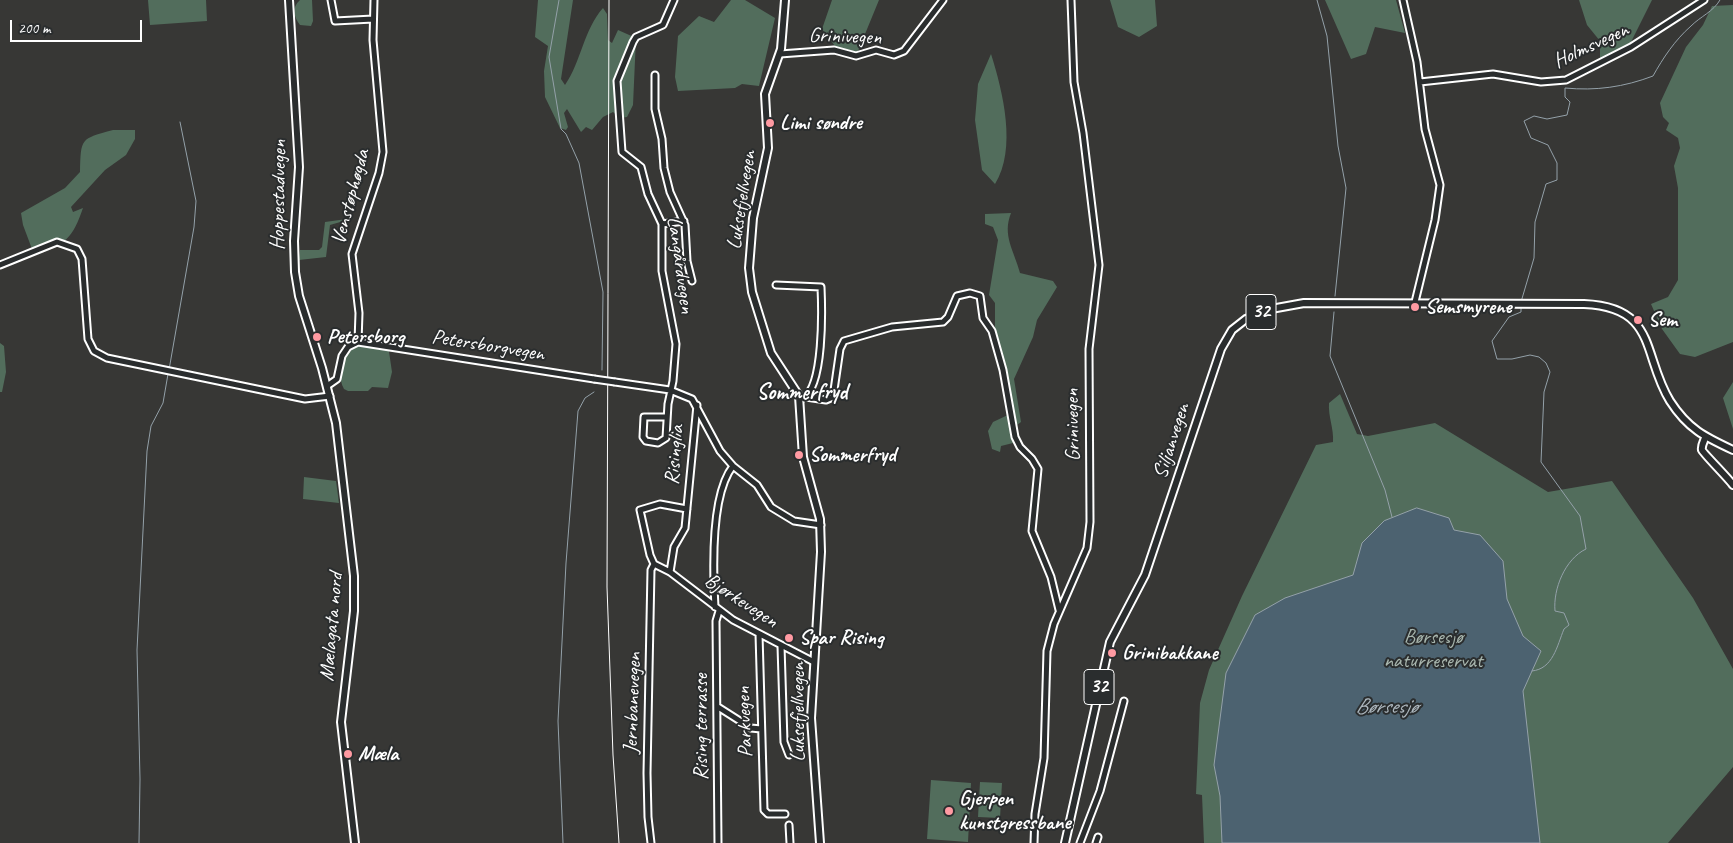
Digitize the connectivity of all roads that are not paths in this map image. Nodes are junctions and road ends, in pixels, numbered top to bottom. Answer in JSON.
{"nodes":[{"id":1,"x":289,"y":0,"type":"edge"},
{"id":2,"x":331,"y":0,"type":"edge"},
{"id":3,"x":374,"y":0,"type":"edge"},
{"id":4,"x":674,"y":0,"type":"edge"},
{"id":5,"x":785,"y":0,"type":"edge"},
{"id":6,"x":943,"y":0,"type":"edge"},
{"id":7,"x":1071,"y":0,"type":"edge"},
{"id":8,"x":1403,"y":0,"type":"edge"},
{"id":9,"x":1704,"y":0,"type":"edge"},
{"id":10,"x":373,"y":18,"type":"junction"},
{"id":11,"x":780,"y":54,"type":"junction"},
{"id":12,"x":655,"y":75,"type":"dead end"},
{"id":13,"x":1420,"y":82,"type":"junction"},
{"id":14,"x":684,"y":221,"type":"junction"},
{"id":15,"x":662,"y":224,"type":"junction"},
{"id":16,"x":0,"y":265,"type":"edge"},
{"id":17,"x":692,"y":281,"type":"dead end"},
{"id":18,"x":776,"y":286,"type":"dead end"},
{"id":19,"x":1414,"y":302,"type":"junction"},
{"id":20,"x":358,"y":342,"type":"junction"},
{"id":21,"x":327,"y":386,"type":"junction"},
{"id":22,"x":670,"y":390,"type":"junction"},
{"id":23,"x":330,"y":396,"type":"junction"},
{"id":24,"x":803,"y":398,"type":"junction"},
{"id":25,"x":696,"y":405,"type":"junction"},
{"id":26,"x":667,"y":417,"type":"junction"},
{"id":27,"x":1706,"y":438,"type":"junction"},
{"id":28,"x":1733,"y":450,"type":"edge"},
{"id":29,"x":732,"y":466,"type":"junction"},
{"id":30,"x":1733,"y":485,"type":"edge"},
{"id":31,"x":687,"y":509,"type":"junction"},
{"id":32,"x":821,"y":525,"type":"junction"},
{"id":33,"x":654,"y":564,"type":"junction"},
{"id":34,"x":670,"y":572,"type":"junction"},
{"id":35,"x":717,"y":609,"type":"junction"},
{"id":36,"x":1059,"y":610,"type":"junction"},
{"id":37,"x":759,"y":634,"type":"junction"},
{"id":38,"x":781,"y":646,"type":"junction"},
{"id":39,"x":814,"y":662,"type":"junction"},
{"id":40,"x":1124,"y":701,"type":"dead end"},
{"id":41,"x":718,"y":707,"type":"junction"},
{"id":42,"x":761,"y":729,"type":"junction"},
{"id":43,"x":789,"y":755,"type":"dead end"},
{"id":44,"x":785,"y":814,"type":"dead end"},
{"id":45,"x":790,"y":825,"type":"dead end"},
{"id":46,"x":1098,"y":837,"type":"dead end"},
{"id":47,"x":355,"y":843,"type":"edge"},
{"id":48,"x":651,"y":843,"type":"edge"},
{"id":49,"x":718,"y":843,"type":"edge"},
{"id":50,"x":790,"y":843,"type":"edge"},
{"id":51,"x":820,"y":843,"type":"edge"},
{"id":52,"x":1034,"y":843,"type":"edge"},
{"id":53,"x":1065,"y":843,"type":"edge"},
{"id":54,"x":1080,"y":843,"type":"edge"},
{"id":55,"x":1096,"y":843,"type":"edge"}],
"edges":[{"from":1,"to":21,"type":"main road","name":"Hoppestadvegen"},
{"from":2,"to":10,"type":"street"},
{"from":3,"to":10,"type":"street","name":"Venstøphøgda"},
{"from":4,"to":15,"type":"street","name":"Langårdvegen"},
{"from":5,"to":11,"type":"main road","name":"Luksefjellvegen"},
{"from":6,"to":11,"type":"street","name":"Grinivegen"},
{"from":7,"to":36,"type":"street","name":"Grinivegen"},
{"from":8,"to":13,"type":"street"},
{"from":9,"to":13,"type":"street","name":"Holmsvegen"},
{"from":10,"to":20,"type":"street","name":"Venstøphøgda"},
{"from":11,"to":24,"type":"main road","name":"Luksefjellvegen"},
{"from":12,"to":14,"type":"street","name":"Langårdvegen"},
{"from":13,"to":19,"type":"street"},
{"from":14,"to":15,"type":"street"},
{"from":14,"to":17,"type":"street","name":"Langårdvegen"},
{"from":15,"to":22,"type":"street","name":"Langårdvegen"},
{"from":16,"to":23,"type":"street"},
{"from":18,"to":24,"type":"street"},
{"from":19,"to":27,"type":"main road","name":"Siljanvegen","number":"32"},
{"from":19,"to":53,"type":"main road","name":"Siljanvegen","number":"32"},
{"from":20,"to":21,"type":"street"},
{"from":20,"to":22,"type":"street","name":"Petersborgvegen","bridge":true},
{"from":21,"to":23,"type":"main road","name":"Mælagata nord"},
{"from":22,"to":25,"type":"street","name":"Petersborgvegen"},
{"from":22,"to":26,"type":"street"},
{"from":23,"to":47,"type":"main road","name":"Mælagata nord"},
{"from":24,"to":32,"type":"main road","name":"Luksefjellvegen"},
{"from":24,"to":36,"type":"street"},
{"from":25,"to":29,"type":"street"},
{"from":25,"to":31,"type":"street","name":"Risinglia"},
{"from":26,"to":26,"type":"street"},
{"from":27,"to":28,"type":"main road","number":"32"},
{"from":27,"to":30,"type":"main road"},
{"from":29,"to":32,"type":"street"},
{"from":29,"to":35,"type":"street","name":"Rising terrasse"},
{"from":31,"to":33,"type":"street","name":"Risinglia"},
{"from":31,"to":34,"type":"street","name":"Risinglia"},
{"from":32,"to":39,"type":"main road","name":"Luksefjellvegen"},
{"from":33,"to":34,"type":"street","name":"Bjørkevegen"},
{"from":33,"to":48,"type":"street","name":"Jernbanevegen"},
{"from":34,"to":35,"type":"street","name":"Bjørkevegen"},
{"from":35,"to":37,"type":"street","name":"Bjørkevegen"},
{"from":35,"to":41,"type":"street","name":"Rising terrasse"},
{"from":36,"to":52,"type":"street","name":"Grinivegen"},
{"from":37,"to":38,"type":"street","name":"Bjørkevegen"},
{"from":37,"to":42,"type":"street","name":"Parkvegen"},
{"from":38,"to":39,"type":"street","name":"Bjørkevegen"},
{"from":38,"to":43,"type":"street"},
{"from":39,"to":51,"type":"main road","name":"Luksefjellvegen"},
{"from":40,"to":54,"type":"street"},
{"from":41,"to":42,"type":"street"},
{"from":41,"to":49,"type":"street","name":"Rising terrasse"},
{"from":42,"to":44,"type":"street","name":"Parkvegen"},
{"from":45,"to":50,"type":"street"},
{"from":46,"to":55,"type":"street"}]}
